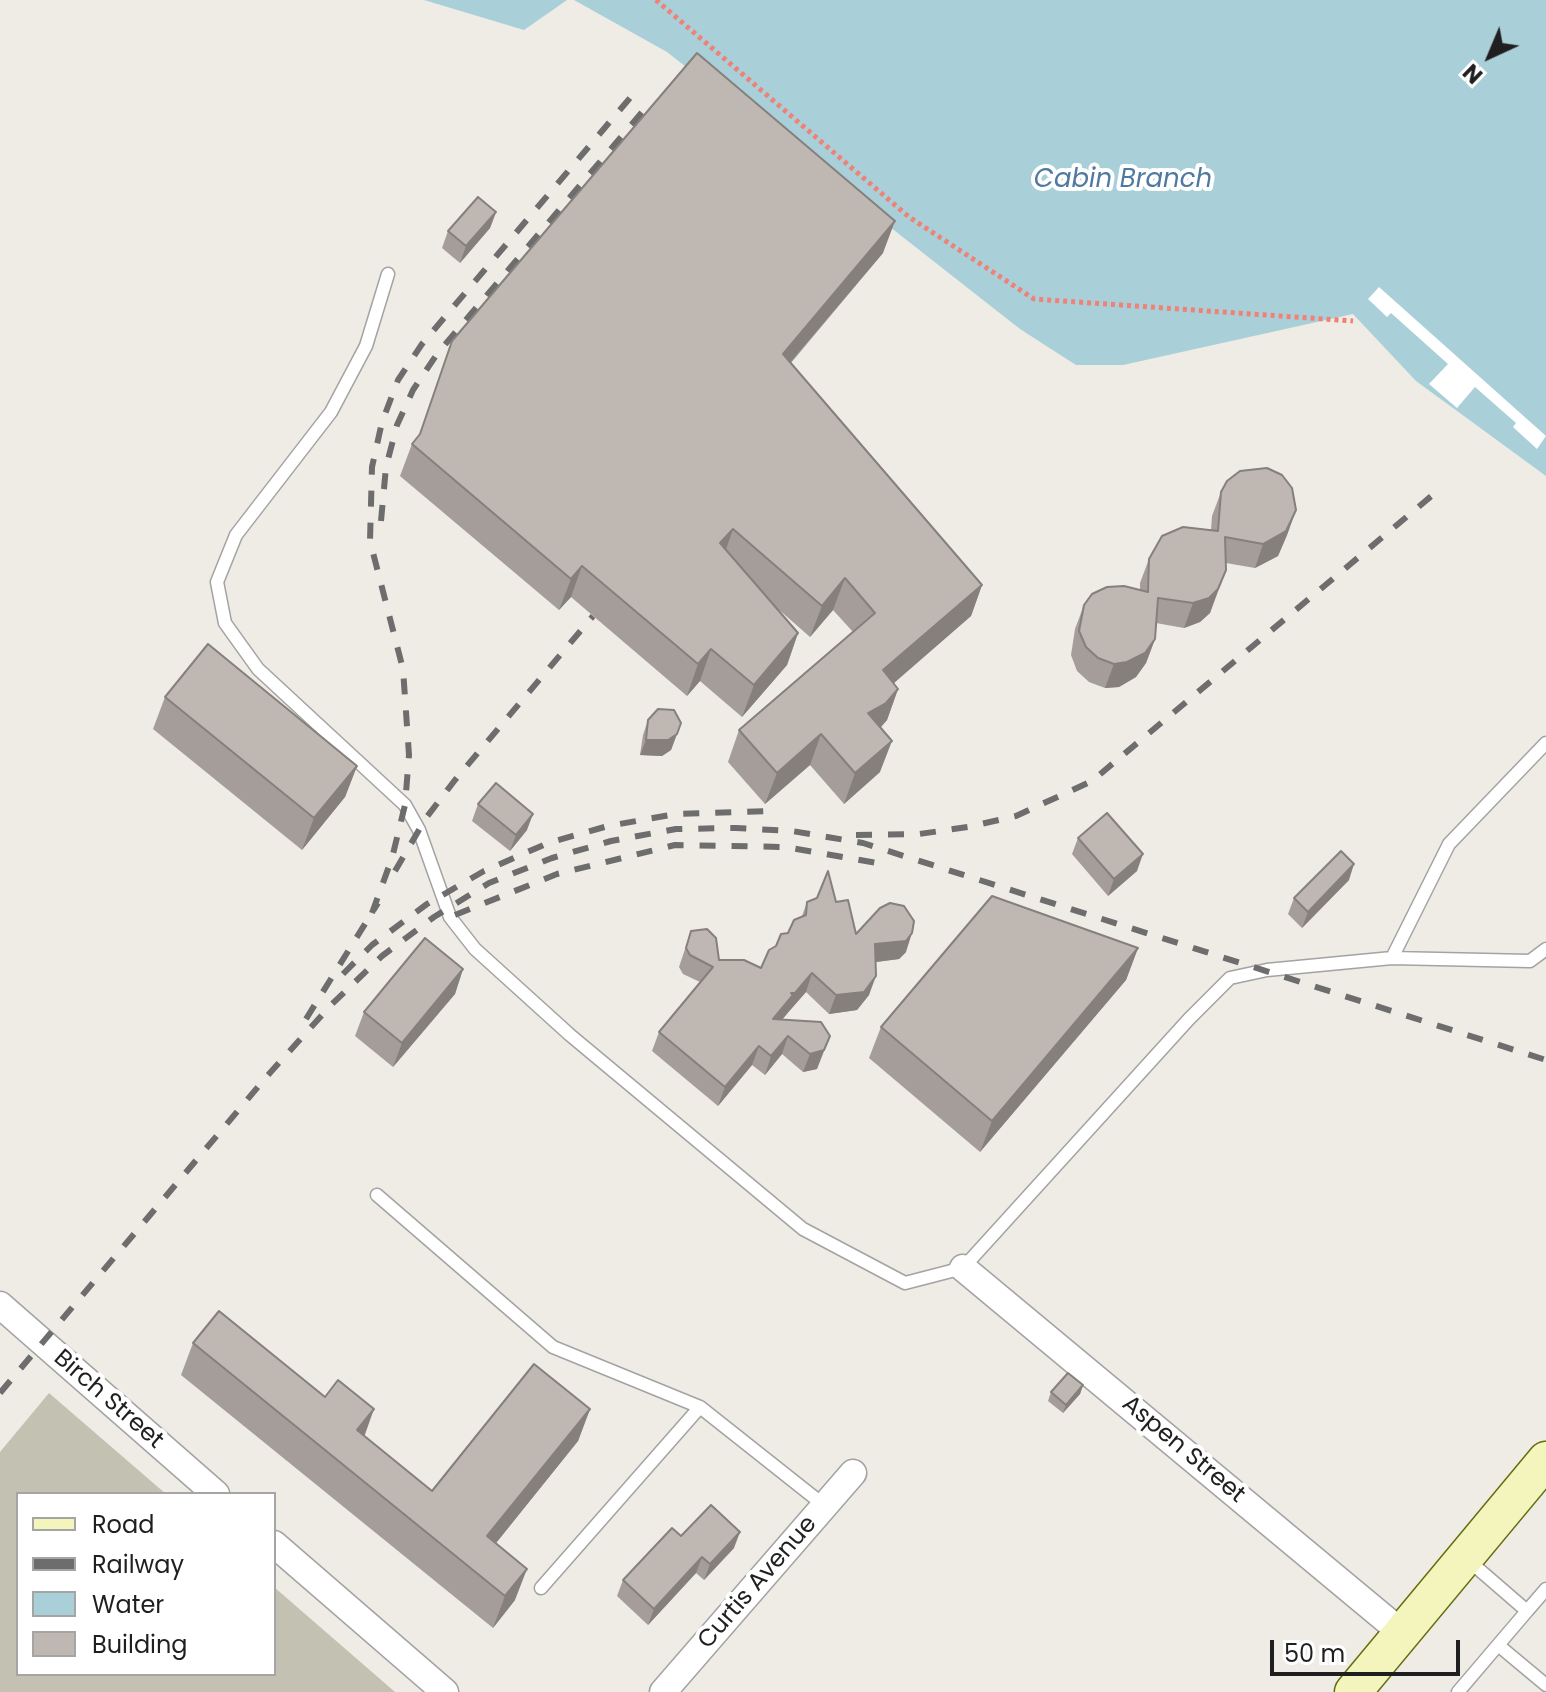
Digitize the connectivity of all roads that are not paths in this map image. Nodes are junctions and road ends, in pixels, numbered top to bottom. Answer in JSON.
{"nodes":[{"id":1,"x":388,"y":274,"type":"dead end"},
{"id":2,"x":1546,"y":743,"type":"edge"},
{"id":3,"x":1546,"y":949,"type":"edge"},
{"id":4,"x":1392,"y":958,"type":"junction"},
{"id":5,"x":377,"y":1195,"type":"dead end"},
{"id":6,"x":963,"y":1268,"type":"junction"},
{"id":7,"x":0,"y":1305,"type":"edge"},
{"id":8,"x":700,"y":1407,"type":"junction"},
{"id":9,"x":1546,"y":1460,"type":"edge"},
{"id":10,"x":853,"y":1473,"type":"dead end"},
{"id":11,"x":214,"y":1492,"type":"edge"},
{"id":12,"x":825,"y":1506,"type":"junction"},
{"id":13,"x":276,"y":1546,"type":"edge"},
{"id":14,"x":1465,"y":1557,"type":"junction"},
{"id":15,"x":541,"y":1588,"type":"dead end"},
{"id":16,"x":1546,"y":1589,"type":"edge"},
{"id":17,"x":1527,"y":1611,"type":"junction"},
{"id":18,"x":1402,"y":1633,"type":"junction"},
{"id":19,"x":1498,"y":1645,"type":"junction"},
{"id":20,"x":1546,"y":1685,"type":"edge"},
{"id":21,"x":445,"y":1692,"type":"edge"},
{"id":22,"x":663,"y":1692,"type":"edge"},
{"id":23,"x":1353,"y":1692,"type":"edge"},
{"id":24,"x":1458,"y":1692,"type":"edge"}],
"edges":[{"from":1,"to":6,"type":"lane"},
{"from":2,"to":4,"type":"lane"},
{"from":3,"to":4,"type":"lane"},
{"from":4,"to":6,"type":"lane"},
{"from":5,"to":8,"type":"lane"},
{"from":6,"to":18,"type":"street","name":"Aspen Street"},
{"from":7,"to":11,"type":"street","name":"Birch Street"},
{"from":8,"to":12,"type":"lane"},
{"from":8,"to":15,"type":"lane"},
{"from":9,"to":14,"type":"main road"},
{"from":10,"to":12,"type":"street","name":"Curtis Avenue"},
{"from":12,"to":22,"type":"street","name":"Curtis Avenue"},
{"from":13,"to":21,"type":"street"},
{"from":14,"to":17,"type":"lane"},
{"from":14,"to":18,"type":"main road"},
{"from":16,"to":17,"type":"lane"},
{"from":17,"to":19,"type":"lane"},
{"from":18,"to":23,"type":"main road"},
{"from":19,"to":20,"type":"lane"},
{"from":19,"to":24,"type":"lane"}]}
